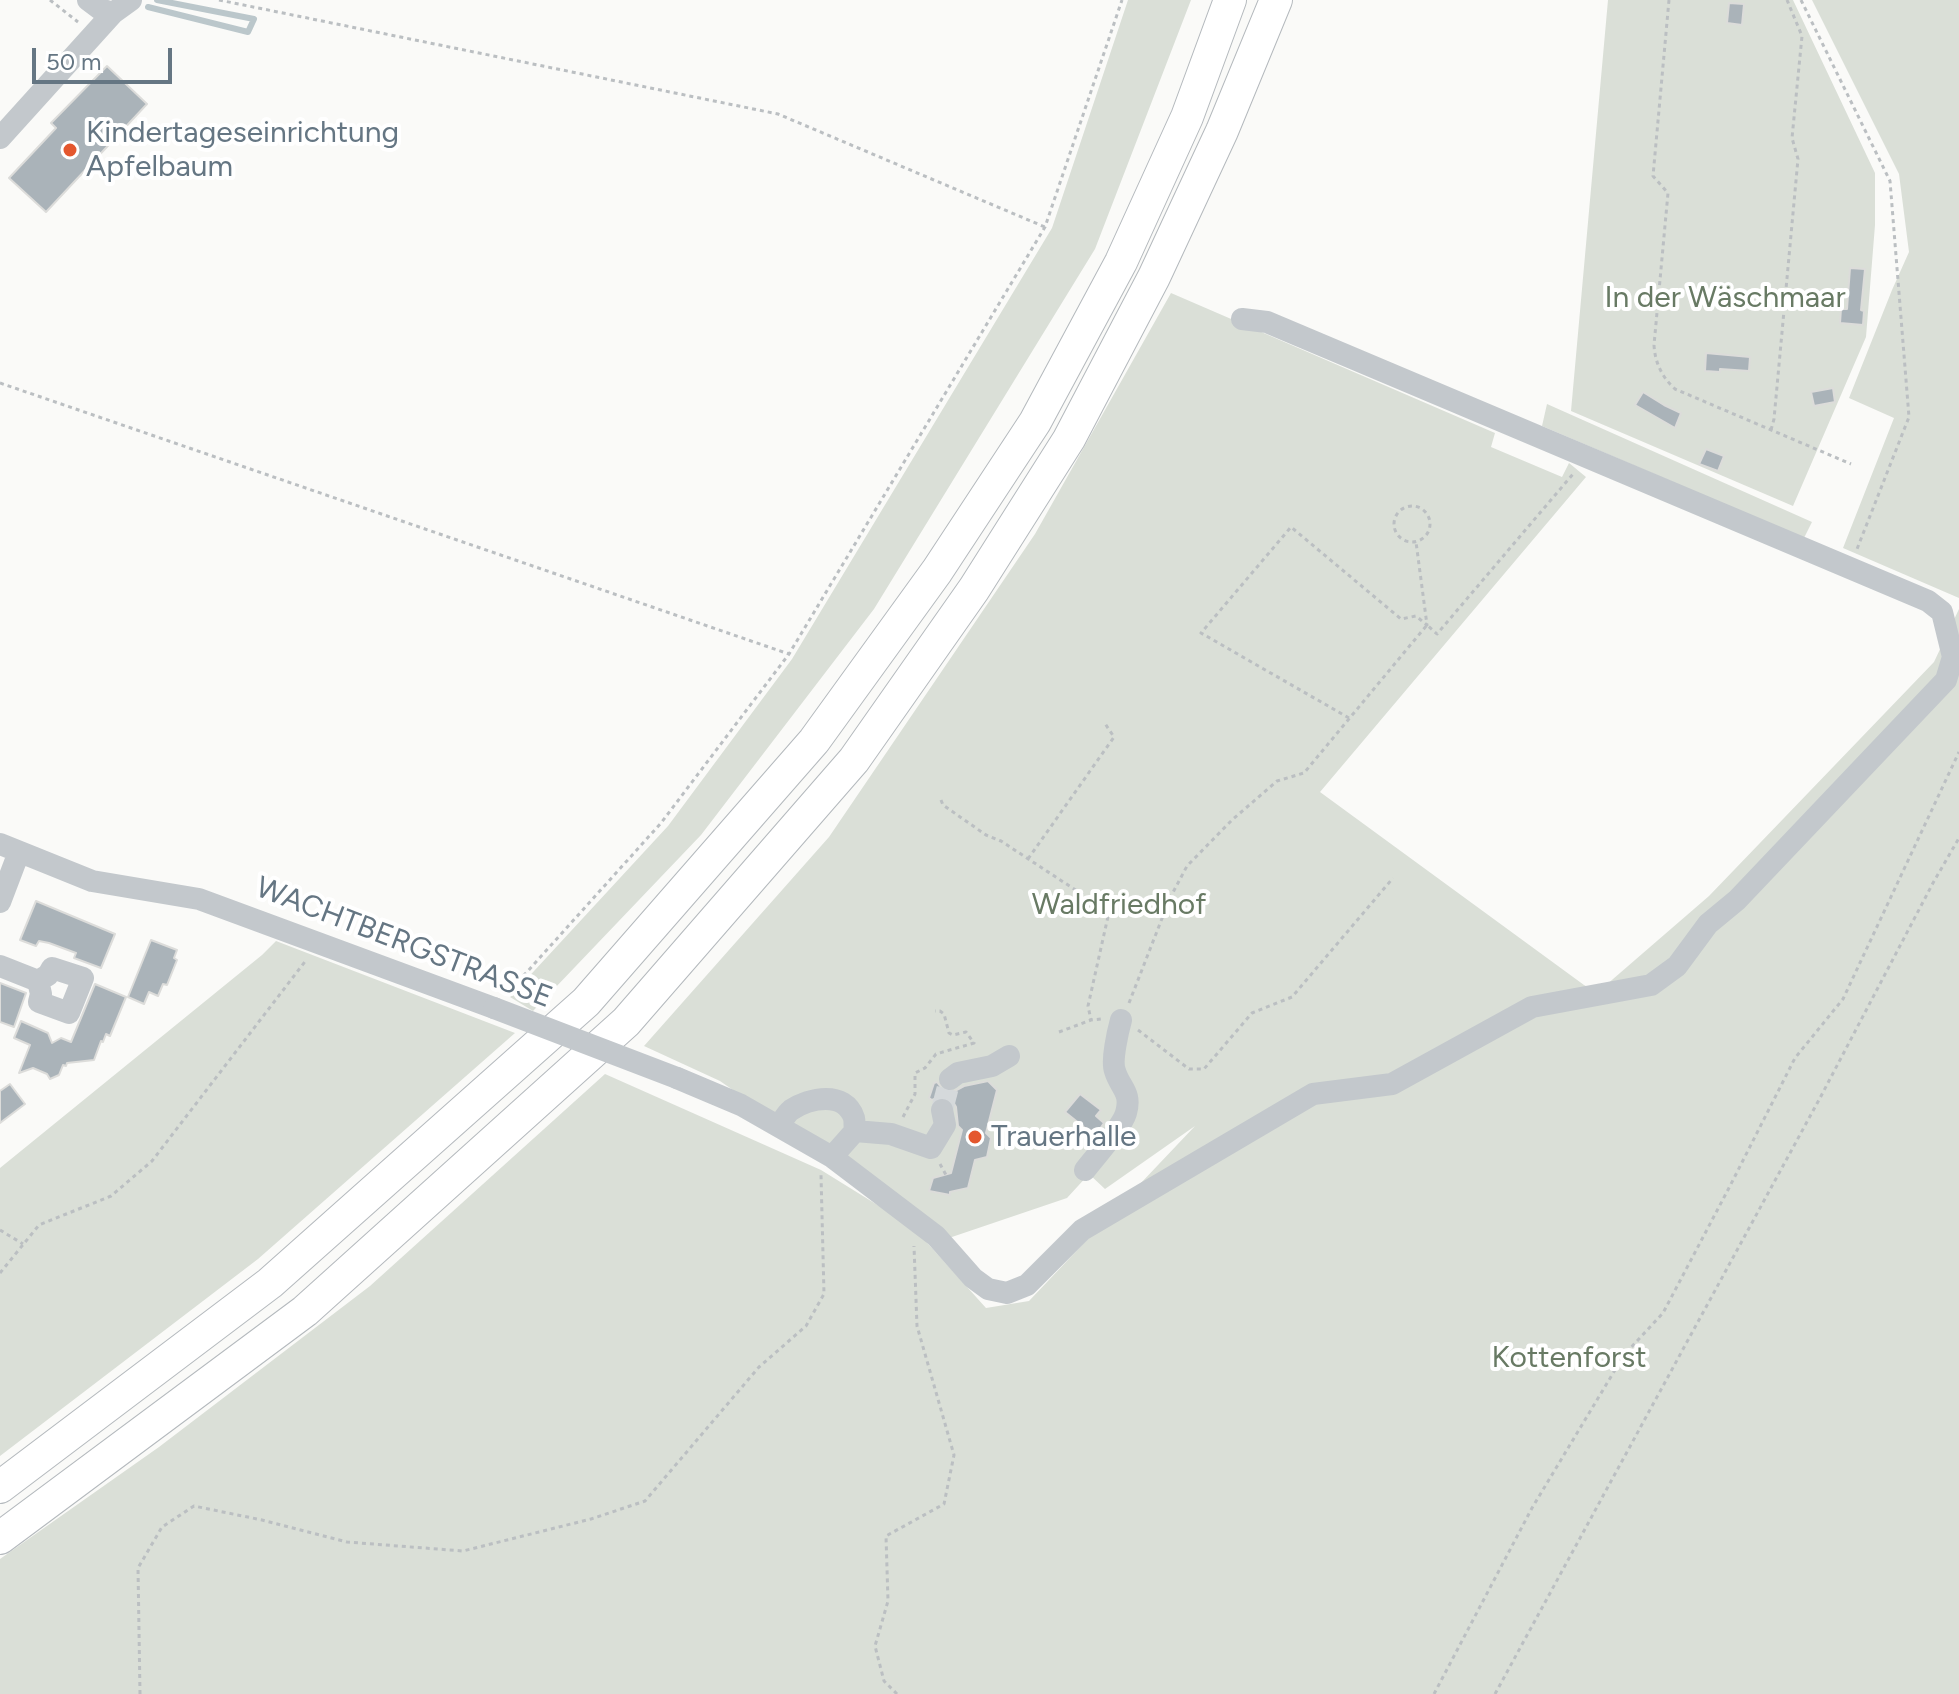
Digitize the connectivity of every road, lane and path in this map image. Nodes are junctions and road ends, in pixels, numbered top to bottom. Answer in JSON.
{"nodes":[{"id":1,"x":50,"y":0,"type":"edge"},
{"id":2,"x":88,"y":0,"type":"edge"},
{"id":3,"x":219,"y":0,"type":"edge"},
{"id":4,"x":1122,"y":0,"type":"edge"},
{"id":5,"x":1230,"y":0,"type":"edge"},
{"id":6,"x":1276,"y":0,"type":"edge"},
{"id":7,"x":1669,"y":0,"type":"edge"},
{"id":8,"x":1787,"y":0,"type":"edge"},
{"id":9,"x":1801,"y":0,"type":"edge"},
{"id":10,"x":122,"y":7,"type":"edge"},
{"id":11,"x":85,"y":27,"type":"dead end"},
{"id":12,"x":0,"y":138,"type":"edge"},
{"id":13,"x":1045,"y":227,"type":"junction"},
{"id":14,"x":1242,"y":319,"type":"dead end"},
{"id":15,"x":0,"y":383,"type":"edge"},
{"id":16,"x":1770,"y":431,"type":"junction"},
{"id":17,"x":1587,"y":456,"type":"junction"},
{"id":18,"x":1851,"y":464,"type":"dead end"},
{"id":19,"x":1416,"y":542,"type":"junction"},
{"id":20,"x":1849,"y":567,"type":"junction"},
{"id":21,"x":1427,"y":625,"type":"junction"},
{"id":22,"x":789,"y":654,"type":"junction"},
{"id":23,"x":1349,"y":718,"type":"junction"},
{"id":24,"x":1104,"y":722,"type":"dead end"},
{"id":25,"x":1959,"y":752,"type":"edge"},
{"id":26,"x":941,"y":800,"type":"dead end"},
{"id":27,"x":1959,"y":838,"type":"edge"},
{"id":28,"x":10,"y":848,"type":"edge"},
{"id":29,"x":1028,"y":859,"type":"junction"},
{"id":30,"x":1393,"y":878,"type":"dead end"},
{"id":31,"x":1170,"y":898,"type":"junction"},
{"id":32,"x":0,"y":902,"type":"edge"},
{"id":33,"x":1109,"y":912,"type":"junction"},
{"id":34,"x":319,"y":942,"type":"junction"},
{"id":35,"x":0,"y":966,"type":"edge"},
{"id":36,"x":38,"y":981,"type":"dead end"},
{"id":37,"x":467,"y":998,"type":"junction"},
{"id":38,"x":935,"y":1011,"type":"dead end"},
{"id":39,"x":1091,"y":1020,"type":"junction"},
{"id":40,"x":1121,"y":1020,"type":"junction"},
{"id":41,"x":1059,"y":1032,"type":"dead end"},
{"id":42,"x":1009,"y":1056,"type":"dead end"},
{"id":43,"x":950,"y":1079,"type":"dead end"},
{"id":44,"x":942,"y":1110,"type":"tunnel mouth"},
{"id":45,"x":779,"y":1126,"type":"junction"},
{"id":46,"x":855,"y":1131,"type":"junction"},
{"id":47,"x":891,"y":1134,"type":"junction"},
{"id":48,"x":832,"y":1157,"type":"junction"},
{"id":49,"x":1085,"y":1170,"type":"dead end"},
{"id":50,"x":855,"y":1175,"type":"junction"},
{"id":51,"x":905,"y":1212,"type":"junction"},
{"id":52,"x":0,"y":1230,"type":"edge"},
{"id":53,"x":23,"y":1244,"type":"junction"},
{"id":54,"x":0,"y":1273,"type":"edge"},
{"id":55,"x":0,"y":1487,"type":"edge"},
{"id":56,"x":0,"y":1538,"type":"edge"},
{"id":57,"x":140,"y":1694,"type":"edge"},
{"id":58,"x":897,"y":1694,"type":"edge"},
{"id":59,"x":1434,"y":1694,"type":"edge"},
{"id":60,"x":1495,"y":1694,"type":"edge"}],
"edges":[{"from":1,"to":11,"type":"path"},
{"from":2,"to":10,"type":"street"},
{"from":3,"to":13,"type":"path"},
{"from":4,"to":13,"type":"path"},
{"from":5,"to":55,"type":"highway"},
{"from":6,"to":56,"type":"highway"},
{"from":7,"to":16,"type":"path"},
{"from":8,"to":16,"type":"path"},
{"from":9,"to":20,"type":"path"},
{"from":10,"to":12,"type":"street"},
{"from":13,"to":22,"type":"path"},
{"from":14,"to":17,"type":"street"},
{"from":15,"to":22,"type":"path"},
{"from":16,"to":18,"type":"path"},
{"from":17,"to":20,"type":"street"},
{"from":17,"to":21,"type":"path"},
{"from":19,"to":19,"type":"path"},
{"from":19,"to":21,"type":"path"},
{"from":20,"to":51,"type":"street","name":"WACHTBERGSTRASSE"},
{"from":21,"to":23,"type":"path"},
{"from":21,"to":23,"type":"path"},
{"from":22,"to":37,"type":"path"},
{"from":23,"to":31,"type":"path"},
{"from":24,"to":29,"type":"path"},
{"from":25,"to":59,"type":"path"},
{"from":26,"to":29,"type":"path"},
{"from":27,"to":60,"type":"path"},
{"from":28,"to":32,"type":"street"},
{"from":28,"to":34,"type":"street","name":"WACHTBERGSTRASSE"},
{"from":29,"to":33,"type":"path"},
{"from":30,"to":40,"type":"path"},
{"from":31,"to":33,"type":"path"},
{"from":31,"to":40,"type":"path"},
{"from":33,"to":39,"type":"path"},
{"from":34,"to":37,"type":"street","name":"WACHTBERGSTRASSE"},
{"from":34,"to":53,"type":"path"},
{"from":35,"to":36,"type":"street"},
{"from":37,"to":45,"type":"street","name":"WACHTBERGSTRASSE","bridge":true},
{"from":38,"to":47,"type":"path"},
{"from":39,"to":40,"type":"path"},
{"from":39,"to":41,"type":"path"},
{"from":40,"to":49,"type":"street"},
{"from":42,"to":43,"type":"street"},
{"from":44,"to":47,"type":"street"},
{"from":45,"to":46,"type":"street"},
{"from":45,"to":48,"type":"street","name":"WACHTBERGSTRASSE"},
{"from":46,"to":47,"type":"street"},
{"from":46,"to":48,"type":"street"},
{"from":48,"to":50,"type":"street","name":"WACHTBERGSTRASSE"},
{"from":50,"to":51,"type":"street","name":"WACHTBERGSTRASSE"},
{"from":50,"to":57,"type":"path"},
{"from":51,"to":58,"type":"path"},
{"from":52,"to":53,"type":"path"},
{"from":53,"to":54,"type":"path"}]}
